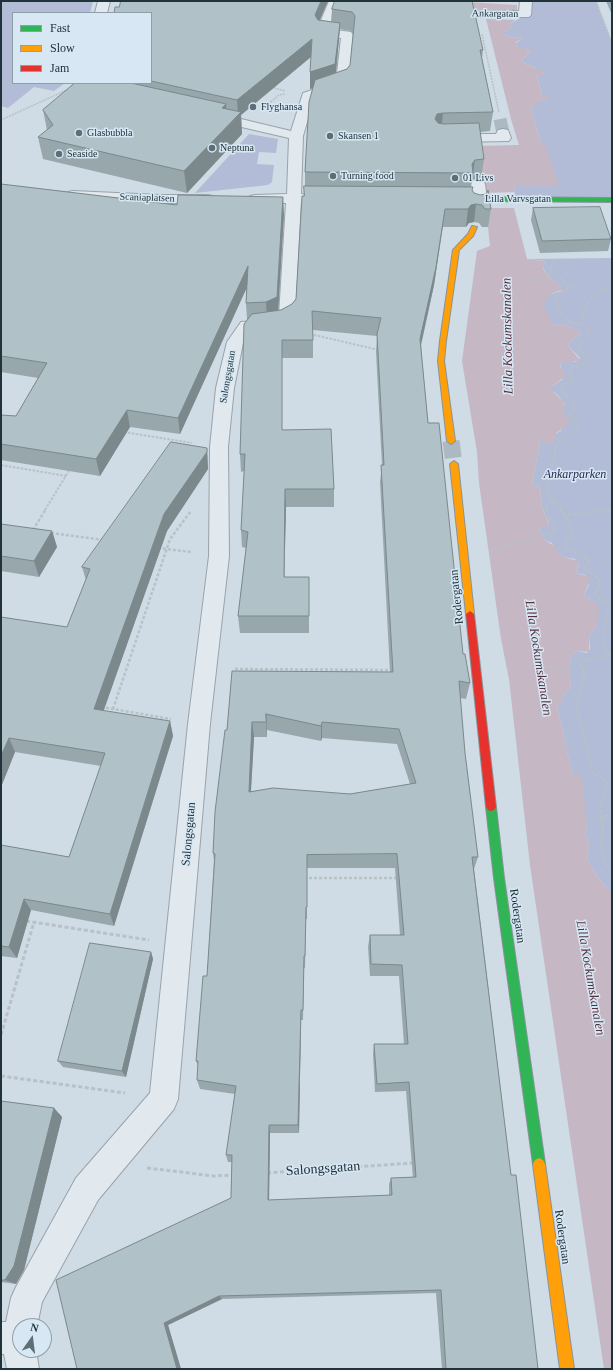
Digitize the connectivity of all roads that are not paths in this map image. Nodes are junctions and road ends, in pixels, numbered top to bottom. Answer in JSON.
{"nodes":[{"id":1,"x":104,"y":1,"type":"edge"},
{"id":2,"x":526,"y":1,"type":"edge"},
{"id":3,"x":333,"y":6,"type":"edge"},
{"id":4,"x":101,"y":12,"type":"edge"},
{"id":5,"x":346,"y":12,"type":"edge"},
{"id":6,"x":432,"y":13,"type":"edge"},
{"id":7,"x":200,"y":112,"type":"edge"},
{"id":8,"x":503,"y":133,"type":"dead end"},
{"id":9,"x":296,"y":136,"type":"junction"},
{"id":10,"x":441,"y":138,"type":"edge"},
{"id":11,"x":478,"y":184,"type":"edge"},
{"id":12,"x":59,"y":194,"type":"edge"},
{"id":13,"x":294,"y":198,"type":"junction"},
{"id":14,"x":317,"y":198,"type":"edge"},
{"id":15,"x":224,"y":199,"type":"edge"},
{"id":16,"x":239,"y":199,"type":"edge"},
{"id":17,"x":442,"y":199,"type":"edge"},
{"id":18,"x":612,"y":200,"type":"edge"},
{"id":19,"x":481,"y":201,"type":"junction"},
{"id":20,"x":474,"y":227,"type":"edge"},
{"id":21,"x":451,"y":442,"type":"tunnel mouth"},
{"id":22,"x":454,"y":464,"type":"tunnel mouth"},
{"id":23,"x":20,"y":1318,"type":"edge"},
{"id":24,"x":21,"y":1358,"type":"edge"},
{"id":25,"x":23,"y":1369,"type":"edge"},
{"id":26,"x":567,"y":1369,"type":"edge"}],
"edges":[{"from":1,"to":4,"type":"street"},
{"from":2,"to":6,"type":"street","name":"Ankargatan"},
{"from":3,"to":5,"type":"street"},
{"from":3,"to":9,"type":"street"},
{"from":7,"to":9,"type":"street"},
{"from":8,"to":10,"type":"street"},
{"from":9,"to":13,"type":"street"},
{"from":11,"to":19,"type":"street"},
{"from":12,"to":15,"type":"street","name":"Scaniaplatsen"},
{"from":13,"to":14,"type":"street"},
{"from":13,"to":16,"type":"street"},
{"from":13,"to":23,"type":"street","name":"Salongsgatan"},
{"from":17,"to":19,"type":"street","name":"Lilla Varvsgatan"},
{"from":18,"to":19,"type":"street","name":"Lilla Varvsgatan"},
{"from":20,"to":21,"type":"street"},
{"from":22,"to":26,"type":"street","name":"Rodergatan"},
{"from":24,"to":25,"type":"street"}]}
